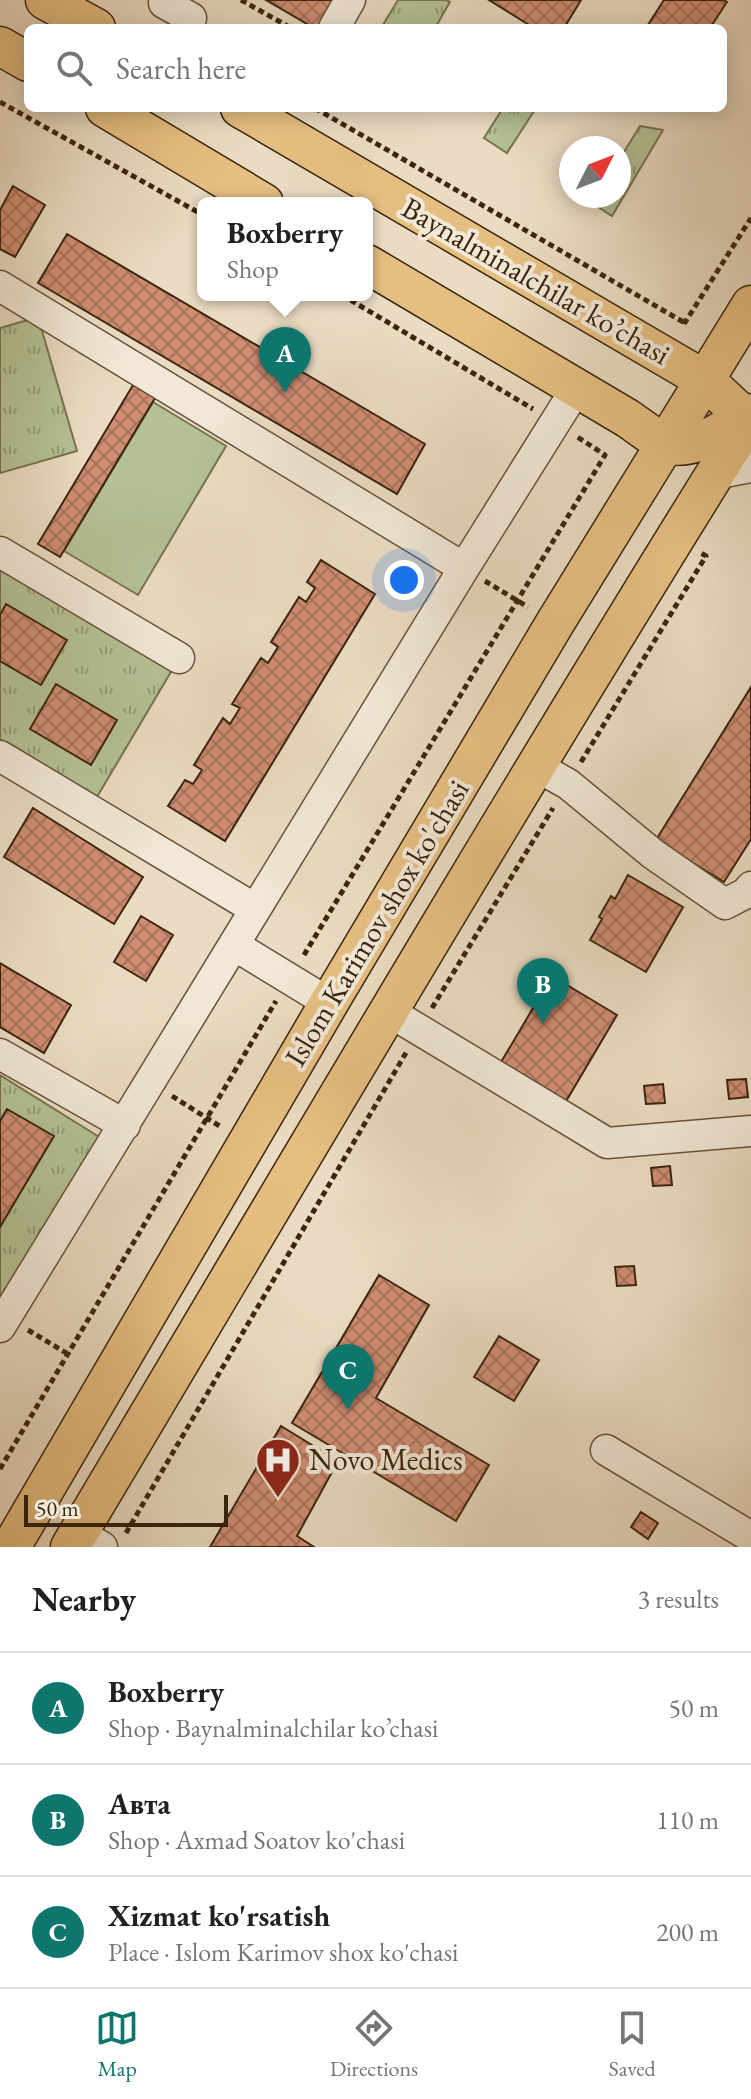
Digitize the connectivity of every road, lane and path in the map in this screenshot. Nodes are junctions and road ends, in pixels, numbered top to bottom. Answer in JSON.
{"nodes":[{"id":1,"x":45,"y":0,"type":"edge"},
{"id":2,"x":241,"y":0,"type":"edge"},
{"id":3,"x":350,"y":0,"type":"edge"},
{"id":4,"x":164,"y":3,"type":"dead end"},
{"id":5,"x":89,"y":24,"type":"edge"},
{"id":6,"x":187,"y":24,"type":"edge"},
{"id":7,"x":284,"y":24,"type":"edge"},
{"id":8,"x":336,"y":24,"type":"edge"},
{"id":9,"x":0,"y":46,"type":"edge"},
{"id":10,"x":24,"y":60,"type":"edge"},
{"id":11,"x":0,"y":102,"type":"edge"},
{"id":12,"x":112,"y":112,"type":"edge"},
{"id":13,"x":257,"y":112,"type":"edge"},
{"id":14,"x":322,"y":112,"type":"edge"},
{"id":15,"x":282,"y":118,"type":"edge"},
{"id":16,"x":254,"y":197,"type":"edge"},
{"id":17,"x":197,"y":212,"type":"edge"},
{"id":18,"x":373,"y":268,"type":"edge"},
{"id":19,"x":0,"y":286,"type":"edge"},
{"id":20,"x":352,"y":301,"type":"edge"},
{"id":21,"x":751,"y":305,"type":"edge"},
{"id":22,"x":685,"y":323,"type":"dead end"},
{"id":23,"x":705,"y":380,"type":"junction"},
{"id":24,"x":576,"y":389,"type":"junction"},
{"id":25,"x":749,"y":417,"type":"edge"},
{"id":26,"x":555,"y":422,"type":"junction"},
{"id":27,"x":666,"y":444,"type":"junction"},
{"id":28,"x":751,"y":467,"type":"edge"},
{"id":29,"x":714,"y":474,"type":"junction"},
{"id":30,"x":569,"y":512,"type":"dead end"},
{"id":31,"x":0,"y":552,"type":"edge"},
{"id":32,"x":464,"y":568,"type":"junction"},
{"id":33,"x":555,"y":623,"type":"junction"},
{"id":34,"x":179,"y":658,"type":"dead end"},
{"id":35,"x":0,"y":756,"type":"edge"},
{"id":36,"x":536,"y":766,"type":"junction"},
{"id":37,"x":751,"y":887,"type":"edge"},
{"id":38,"x":255,"y":909,"type":"junction"},
{"id":39,"x":234,"y":945,"type":"junction"},
{"id":40,"x":329,"y":1003,"type":"junction"},
{"id":41,"x":388,"y":1011,"type":"junction"},
{"id":42,"x":0,"y":1054,"type":"edge"},
{"id":43,"x":150,"y":1083,"type":"junction"},
{"id":44,"x":125,"y":1125,"type":"junction"},
{"id":45,"x":751,"y":1131,"type":"edge"},
{"id":46,"x":247,"y":1142,"type":"junction"},
{"id":47,"x":3,"y":1322,"type":"edge"},
{"id":48,"x":68,"y":1354,"type":"dead end"},
{"id":49,"x":606,"y":1450,"type":"dead end"},
{"id":50,"x":751,"y":1537,"type":"edge"},
{"id":51,"x":83,"y":1542,"type":"edge"},
{"id":52,"x":11,"y":1547,"type":"edge"}],
"edges":[{"from":1,"to":5,"type":"main road"},
{"from":2,"to":7,"type":"path"},
{"from":3,"to":8,"type":"street"},
{"from":4,"to":6,"type":"street"},
{"from":9,"to":10,"type":"main road"},
{"from":11,"to":17,"type":"path"},
{"from":12,"to":16,"type":"main road"},
{"from":13,"to":15,"type":"main road","name":"Baynalminalchilar ko’chasi"},
{"from":14,"to":22,"type":"path"},
{"from":15,"to":23,"type":"main road","name":"Baynalminalchilar ko’chasi"},
{"from":18,"to":24,"type":"main road"},
{"from":19,"to":32,"type":"street"},
{"from":20,"to":26,"type":"path"},
{"from":21,"to":23,"type":"main road","name":"Islom Karimov shox ko'chasi"},
{"from":23,"to":25,"type":"main road","name":"Baynalminalchilar ko’chasi"},
{"from":23,"to":27,"type":"main road","name":"Islom Karimov shox ko'chasi"},
{"from":24,"to":26,"type":"street"},
{"from":24,"to":27,"type":"main road"},
{"from":25,"to":27,"type":"main road"},
{"from":25,"to":29,"type":"main road","name":"Islom Karimov shox ko'chasi"},
{"from":26,"to":30,"type":"path"},
{"from":26,"to":32,"type":"street"},
{"from":27,"to":29,"type":"main road"},
{"from":27,"to":33,"type":"main road","name":"Islom Karimov shox ko'chasi"},
{"from":28,"to":29,"type":"street"},
{"from":29,"to":36,"type":"main road","name":"Islom Karimov shox ko'chasi"},
{"from":31,"to":34,"type":"street"},
{"from":32,"to":33,"type":"path"},
{"from":32,"to":38,"type":"street"},
{"from":33,"to":40,"type":"main road","name":"Islom Karimov shox ko'chasi"},
{"from":35,"to":38,"type":"street"},
{"from":36,"to":37,"type":"street"},
{"from":36,"to":41,"type":"main road","name":"Islom Karimov shox ko'chasi"},
{"from":38,"to":39,"type":"street"},
{"from":39,"to":40,"type":"street"},
{"from":39,"to":43,"type":"street"},
{"from":40,"to":46,"type":"main road","name":"Islom Karimov shox ko'chasi"},
{"from":41,"to":45,"type":"street"},
{"from":41,"to":51,"type":"main road","name":"Islom Karimov shox ko'chasi"},
{"from":42,"to":44,"type":"street"},
{"from":43,"to":44,"type":"street"},
{"from":43,"to":46,"type":"path"},
{"from":44,"to":47,"type":"street"},
{"from":46,"to":52,"type":"main road","name":"Islom Karimov shox ko'chasi"},
{"from":47,"to":48,"type":"path"},
{"from":49,"to":50,"type":"street"}]}
